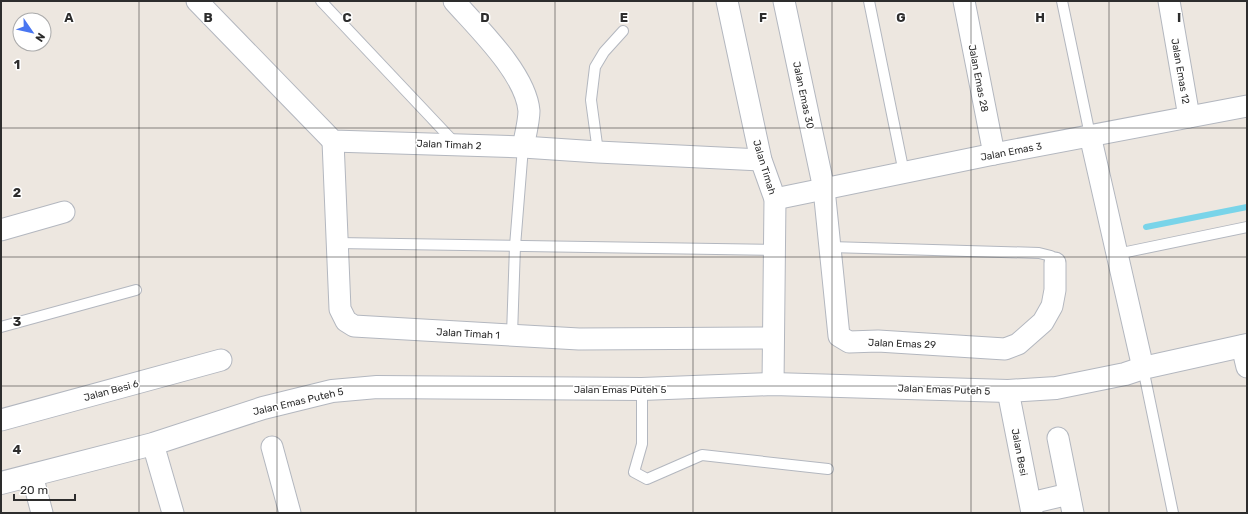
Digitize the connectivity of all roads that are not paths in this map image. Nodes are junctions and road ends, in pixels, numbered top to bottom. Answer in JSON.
{"nodes":[{"id":1,"x":197,"y":1,"type":"edge"},
{"id":2,"x":321,"y":1,"type":"edge"},
{"id":3,"x":454,"y":1,"type":"edge"},
{"id":4,"x":727,"y":1,"type":"edge"},
{"id":5,"x":784,"y":1,"type":"edge"},
{"id":6,"x":868,"y":1,"type":"edge"},
{"id":7,"x":964,"y":1,"type":"edge"},
{"id":8,"x":1062,"y":1,"type":"edge"},
{"id":9,"x":1169,"y":1,"type":"edge"},
{"id":10,"x":623,"y":31,"type":"dead end"},
{"id":11,"x":1247,"y":106,"type":"edge"},
{"id":12,"x":1189,"y":117,"type":"junction"},
{"id":13,"x":1090,"y":135,"type":"junction"},
{"id":14,"x":333,"y":141,"type":"junction"},
{"id":15,"x":456,"y":144,"type":"junction"},
{"id":16,"x":523,"y":147,"type":"junction"},
{"id":17,"x":598,"y":152,"type":"junction"},
{"id":18,"x":994,"y":154,"type":"junction"},
{"id":19,"x":761,"y":160,"type":"junction"},
{"id":20,"x":904,"y":173,"type":"junction"},
{"id":21,"x":824,"y":189,"type":"junction"},
{"id":22,"x":775,"y":199,"type":"junction"},
{"id":23,"x":64,"y":212,"type":"dead end"},
{"id":24,"x":1247,"y":227,"type":"edge"},
{"id":25,"x":1,"y":230,"type":"edge"},
{"id":26,"x":337,"y":243,"type":"junction"},
{"id":27,"x":514,"y":246,"type":"junction"},
{"id":28,"x":830,"y":247,"type":"junction"},
{"id":29,"x":774,"y":250,"type":"junction"},
{"id":30,"x":1117,"y":254,"type":"junction"},
{"id":31,"x":1055,"y":263,"type":"joint"},
{"id":32,"x":136,"y":290,"type":"dead end"},
{"id":33,"x":1,"y":327,"type":"edge"},
{"id":34,"x":512,"y":335,"type":"junction"},
{"id":35,"x":773,"y":338,"type":"junction"},
{"id":36,"x":1245,"y":345,"type":"edge"},
{"id":37,"x":221,"y":360,"type":"dead end"},
{"id":38,"x":1247,"y":367,"type":"edge"},
{"id":39,"x":1143,"y":368,"type":"junction"},
{"id":40,"x":773,"y":384,"type":"junction"},
{"id":41,"x":642,"y":389,"type":"junction"},
{"id":42,"x":1008,"y":391,"type":"junction"},
{"id":43,"x":1,"y":420,"type":"edge"},
{"id":44,"x":1058,"y":438,"type":"dead end"},
{"id":45,"x":154,"y":444,"type":"junction"},
{"id":46,"x":272,"y":447,"type":"dead end"},
{"id":47,"x":828,"y":469,"type":"dead end"},
{"id":48,"x":32,"y":475,"type":"junction"},
{"id":49,"x":1,"y":483,"type":"edge"},
{"id":50,"x":1071,"y":503,"type":"edge"},
{"id":51,"x":1031,"y":508,"type":"edge"},
{"id":52,"x":42,"y":513,"type":"edge"},
{"id":53,"x":173,"y":513,"type":"edge"},
{"id":54,"x":290,"y":513,"type":"edge"},
{"id":55,"x":1173,"y":513,"type":"edge"}],
"edges":[{"from":1,"to":14,"type":"street"},
{"from":2,"to":15,"type":"lane"},
{"from":3,"to":16,"type":"street"},
{"from":4,"to":19,"type":"street","name":"Jalan Timah"},
{"from":5,"to":21,"type":"street","name":"Jalan Emas 30"},
{"from":6,"to":20,"type":"lane"},
{"from":7,"to":18,"type":"street","name":"Jalan Emas 28"},
{"from":8,"to":13,"type":"lane"},
{"from":9,"to":12,"type":"street","name":"Jalan Emas 12"},
{"from":10,"to":17,"type":"lane"},
{"from":11,"to":12,"type":"street","name":"Jalan Emas 3"},
{"from":12,"to":13,"type":"street","name":"Jalan Emas 3"},
{"from":13,"to":18,"type":"street","name":"Jalan Emas 3"},
{"from":13,"to":30,"type":"street"},
{"from":14,"to":15,"type":"street","name":"Jalan Timah 2"},
{"from":14,"to":26,"type":"street","name":"Jalan Timah 1"},
{"from":15,"to":16,"type":"street","name":"Jalan Timah 2"},
{"from":16,"to":17,"type":"street","name":"Jalan Timah 2"},
{"from":16,"to":27,"type":"lane"},
{"from":17,"to":19,"type":"street","name":"Jalan Timah 2"},
{"from":18,"to":20,"type":"street","name":"Jalan Emas 3"},
{"from":19,"to":22,"type":"street","name":"Jalan Timah"},
{"from":20,"to":21,"type":"street","name":"Jalan Emas 3"},
{"from":21,"to":22,"type":"street","name":"Jalan Emas 3"},
{"from":21,"to":28,"type":"street","name":"Jalan Emas 29"},
{"from":22,"to":29,"type":"street","name":"Jalan Timah"},
{"from":23,"to":25,"type":"street"},
{"from":24,"to":30,"type":"lane"},
{"from":26,"to":27,"type":"lane"},
{"from":26,"to":34,"type":"street","name":"Jalan Timah 1"},
{"from":27,"to":29,"type":"lane"},
{"from":27,"to":34,"type":"lane"},
{"from":28,"to":31,"type":"lane"},
{"from":28,"to":31,"type":"street","name":"Jalan Emas 29"},
{"from":29,"to":35,"type":"street","name":"Jalan Timah"},
{"from":30,"to":39,"type":"street"},
{"from":32,"to":33,"type":"lane"},
{"from":34,"to":35,"type":"street","name":"Jalan Timah 1"},
{"from":35,"to":40,"type":"street","name":"Jalan Timah"},
{"from":36,"to":38,"type":"street"},
{"from":36,"to":39,"type":"street","name":"Jalan Emas Puteh 5"},
{"from":37,"to":43,"type":"street","name":"Jalan Besi 6"},
{"from":39,"to":42,"type":"street","name":"Jalan Emas Puteh 5"},
{"from":39,"to":55,"type":"lane"},
{"from":40,"to":41,"type":"street","name":"Jalan Emas Puteh 5"},
{"from":40,"to":42,"type":"street","name":"Jalan Emas Puteh 5"},
{"from":41,"to":45,"type":"street","name":"Jalan Emas Puteh 5"},
{"from":41,"to":47,"type":"lane"},
{"from":42,"to":51,"type":"street","name":"Jalan Besi"},
{"from":44,"to":50,"type":"street"},
{"from":45,"to":48,"type":"street","name":"Jalan Emas Puteh 5"},
{"from":45,"to":53,"type":"street"},
{"from":46,"to":54,"type":"street"},
{"from":48,"to":49,"type":"street","name":"Jalan Emas Puteh 5"},
{"from":48,"to":52,"type":"street"},
{"from":50,"to":51,"type":"street"}]}
